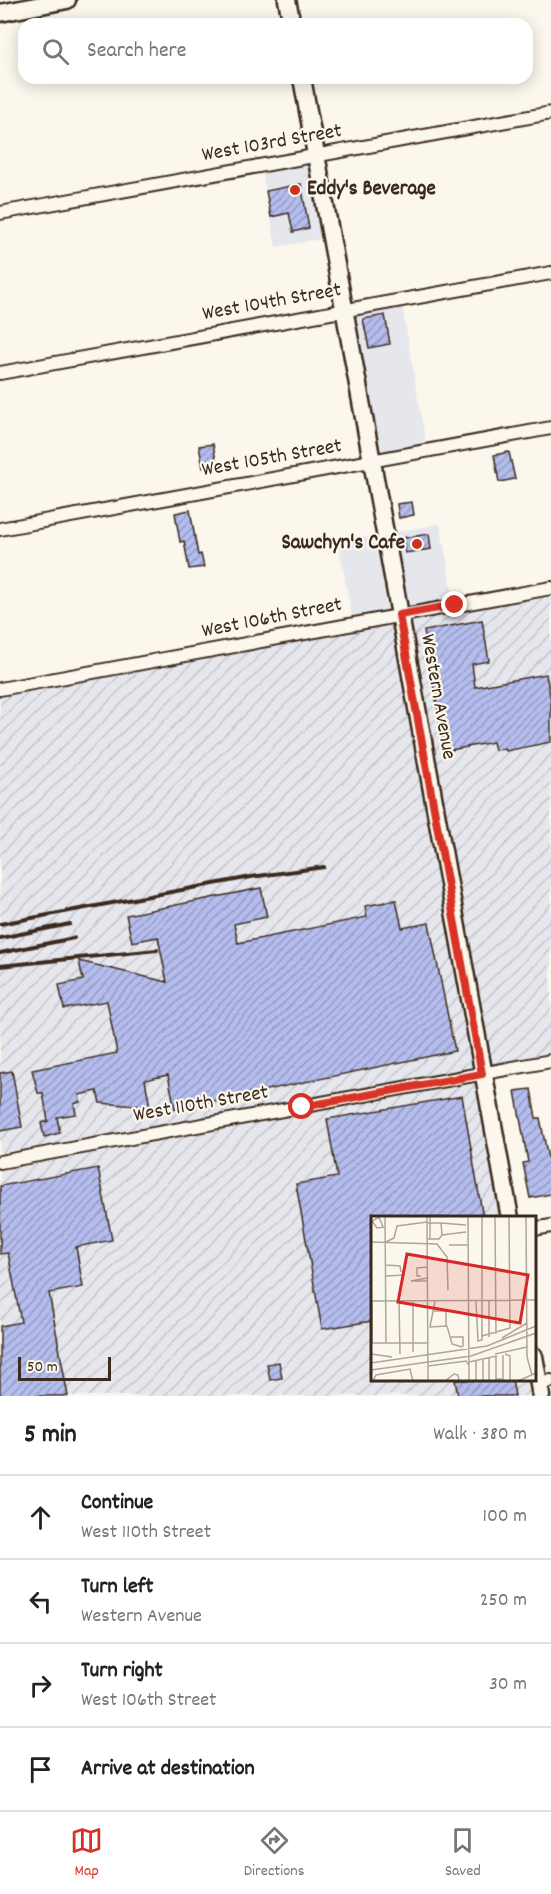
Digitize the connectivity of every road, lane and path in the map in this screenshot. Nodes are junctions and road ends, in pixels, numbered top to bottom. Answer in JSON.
{"nodes":[{"id":1,"x":68,"y":0,"type":"edge"},
{"id":2,"x":287,"y":0,"type":"edge"},
{"id":3,"x":0,"y":13,"type":"edge"},
{"id":4,"x":291,"y":18,"type":"edge"},
{"id":5,"x":303,"y":84,"type":"edge"},
{"id":6,"x":551,"y":112,"type":"edge"},
{"id":7,"x":317,"y":156,"type":"junction"},
{"id":8,"x":0,"y":213,"type":"edge"},
{"id":9,"x":551,"y":273,"type":"edge"},
{"id":10,"x":344,"y":310,"type":"junction"},
{"id":11,"x":0,"y":373,"type":"edge"},
{"id":12,"x":551,"y":428,"type":"edge"},
{"id":13,"x":370,"y":460,"type":"junction"},
{"id":14,"x":0,"y":529,"type":"edge"},
{"id":15,"x":551,"y":588,"type":"edge"},
{"id":16,"x":399,"y":615,"type":"junction"},
{"id":17,"x":0,"y":689,"type":"edge"},
{"id":18,"x":551,"y":1061,"type":"edge"},
{"id":19,"x":482,"y":1074,"type":"junction"},
{"id":20,"x":0,"y":1162,"type":"edge"},
{"id":21,"x":510,"y":1216,"type":"edge"},
{"id":22,"x":551,"y":1226,"type":"edge"},
{"id":23,"x":536,"y":1229,"type":"edge"},
{"id":24,"x":536,"y":1362,"type":"edge"},
{"id":25,"x":544,"y":1387,"type":"edge"}],
"edges":[{"from":1,"to":3,"type":"street"},
{"from":2,"to":4,"type":"street"},
{"from":5,"to":7,"type":"street","name":"Western Avenue"},
{"from":6,"to":7,"type":"street","name":"West 103rd Street"},
{"from":7,"to":8,"type":"street","name":"West 103rd Street"},
{"from":7,"to":10,"type":"street","name":"Western Avenue"},
{"from":9,"to":10,"type":"street","name":"West 104th Street"},
{"from":10,"to":11,"type":"street","name":"West 104th Street"},
{"from":10,"to":13,"type":"street","name":"Western Avenue"},
{"from":12,"to":13,"type":"street","name":"West 105th Street"},
{"from":13,"to":14,"type":"street","name":"West 105th Street"},
{"from":13,"to":16,"type":"street","name":"Western Avenue"},
{"from":15,"to":16,"type":"street","name":"West 106th Street"},
{"from":16,"to":17,"type":"street","name":"West 106th Street"},
{"from":16,"to":19,"type":"street","name":"Western Avenue"},
{"from":18,"to":19,"type":"street","name":"West 110th Street"},
{"from":19,"to":20,"type":"street","name":"West 110th Street"},
{"from":19,"to":21,"type":"street","name":"Western Avenue"},
{"from":22,"to":23,"type":"street"},
{"from":24,"to":25,"type":"street"}]}
